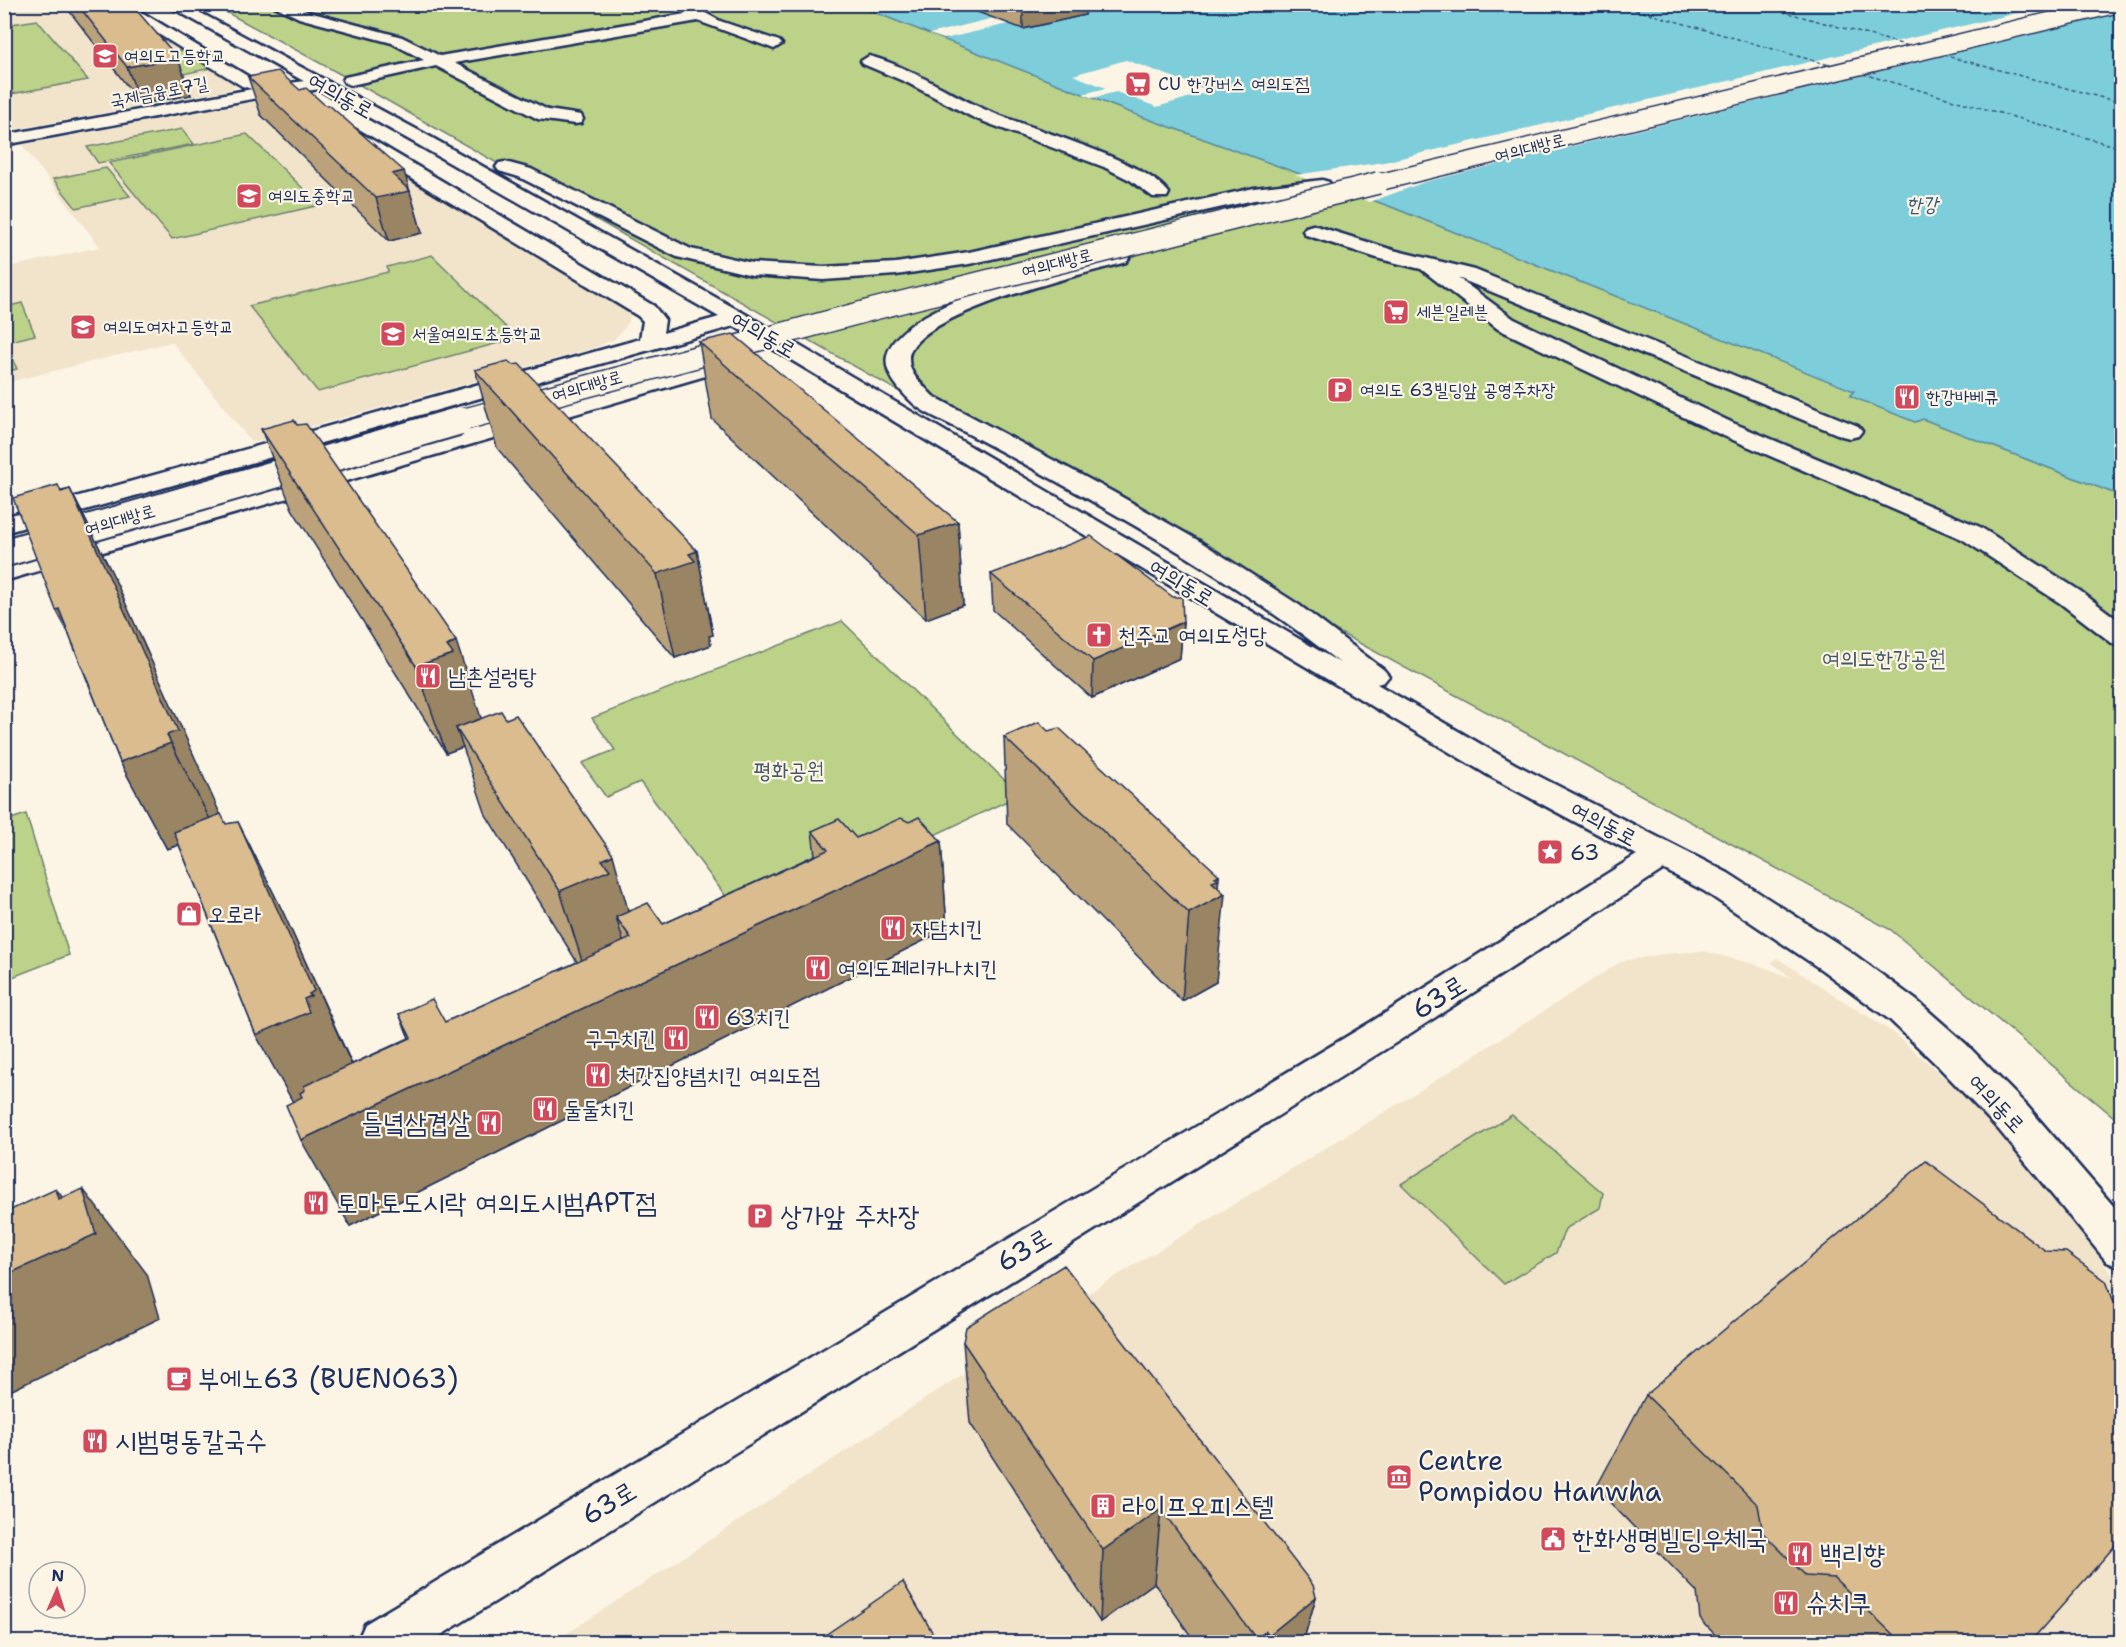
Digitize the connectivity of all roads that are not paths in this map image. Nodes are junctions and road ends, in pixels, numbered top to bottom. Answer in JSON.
{"nodes":[{"id":1,"x":117,"y":4,"type":"edge"},
{"id":2,"x":171,"y":4,"type":"edge"},
{"id":3,"x":276,"y":4,"type":"edge"},
{"id":4,"x":678,"y":4,"type":"edge"},
{"id":5,"x":2085,"y":4,"type":"edge"},
{"id":6,"x":2119,"y":4,"type":"edge"},
{"id":7,"x":700,"y":16,"type":"junction"},
{"id":8,"x":774,"y":44,"type":"dead end"},
{"id":9,"x":439,"y":61,"type":"junction"},
{"id":10,"x":868,"y":61,"type":"dead end"},
{"id":11,"x":351,"y":80,"type":"dead end"},
{"id":12,"x":321,"y":84,"type":"junction"},
{"id":13,"x":273,"y":90,"type":"junction"},
{"id":14,"x":303,"y":106,"type":"edge"},
{"id":15,"x":575,"y":119,"type":"dead end"},
{"id":16,"x":331,"y":123,"type":"edge"},
{"id":17,"x":421,"y":139,"type":"junction"},
{"id":18,"x":4,"y":140,"type":"edge"},
{"id":19,"x":1160,"y":193,"type":"dead end"},
{"id":20,"x":1321,"y":193,"type":"junction"},
{"id":21,"x":1313,"y":231,"type":"dead end"},
{"id":22,"x":1429,"y":266,"type":"junction"},
{"id":23,"x":737,"y":319,"type":"junction"},
{"id":24,"x":767,"y":337,"type":"junction"},
{"id":25,"x":650,"y":343,"type":"junction"},
{"id":26,"x":806,"y":359,"type":"junction"},
{"id":27,"x":711,"y":368,"type":"junction"},
{"id":28,"x":1850,"y":431,"type":"dead end"},
{"id":29,"x":4,"y":525,"type":"edge"},
{"id":30,"x":4,"y":538,"type":"edge"},
{"id":31,"x":4,"y":553,"type":"edge"},
{"id":32,"x":4,"y":573,"type":"edge"},
{"id":33,"x":2121,"y":637,"type":"edge"},
{"id":34,"x":1504,"y":771,"type":"junction"},
{"id":35,"x":1663,"y":855,"type":"junction"},
{"id":36,"x":2121,"y":1249,"type":"edge"},
{"id":37,"x":383,"y":1642,"type":"edge"}],
"edges":[{"from":1,"to":13,"type":"main road"},
{"from":2,"to":12,"type":"main road","name":"여의동로"},
{"from":3,"to":9,"type":"main road"},
{"from":4,"to":7,"type":"main road"},
{"from":5,"to":20,"type":"main road"},
{"from":6,"to":20,"type":"main road","name":"여의대방로","bridge":true},
{"from":7,"to":8,"type":"main road"},
{"from":7,"to":9,"type":"main road"},
{"from":9,"to":11,"type":"main road"},
{"from":9,"to":15,"type":"main road"},
{"from":10,"to":19,"type":"main road"},
{"from":12,"to":13,"type":"main road","name":"국제금융로7길"},
{"from":12,"to":17,"type":"main road","name":"여의동로"},
{"from":13,"to":14,"type":"main road"},
{"from":13,"to":18,"type":"main road","name":"국제금융로7길"},
{"from":16,"to":25,"type":"main road"},
{"from":17,"to":20,"type":"main road"},
{"from":17,"to":23,"type":"main road","name":"여의동로"},
{"from":20,"to":30,"type":"main road"},
{"from":20,"to":31,"type":"main road","name":"여의대방로","bridge":true},
{"from":20,"to":34,"type":"main road","bridge":true},
{"from":21,"to":22,"type":"main road"},
{"from":22,"to":28,"type":"main road"},
{"from":22,"to":33,"type":"main road"},
{"from":23,"to":24,"type":"main road","name":"여의동로"},
{"from":23,"to":25,"type":"main road"},
{"from":24,"to":26,"type":"main road","name":"여의동로"},
{"from":24,"to":27,"type":"main road"},
{"from":25,"to":29,"type":"main road"},
{"from":26,"to":27,"type":"main road"},
{"from":26,"to":34,"type":"main road","name":"여의동로"},
{"from":27,"to":32,"type":"main road"},
{"from":34,"to":35,"type":"main road","name":"여의동로"},
{"from":35,"to":36,"type":"main road","name":"여의동로"},
{"from":35,"to":37,"type":"main road","name":"63로"}]}
